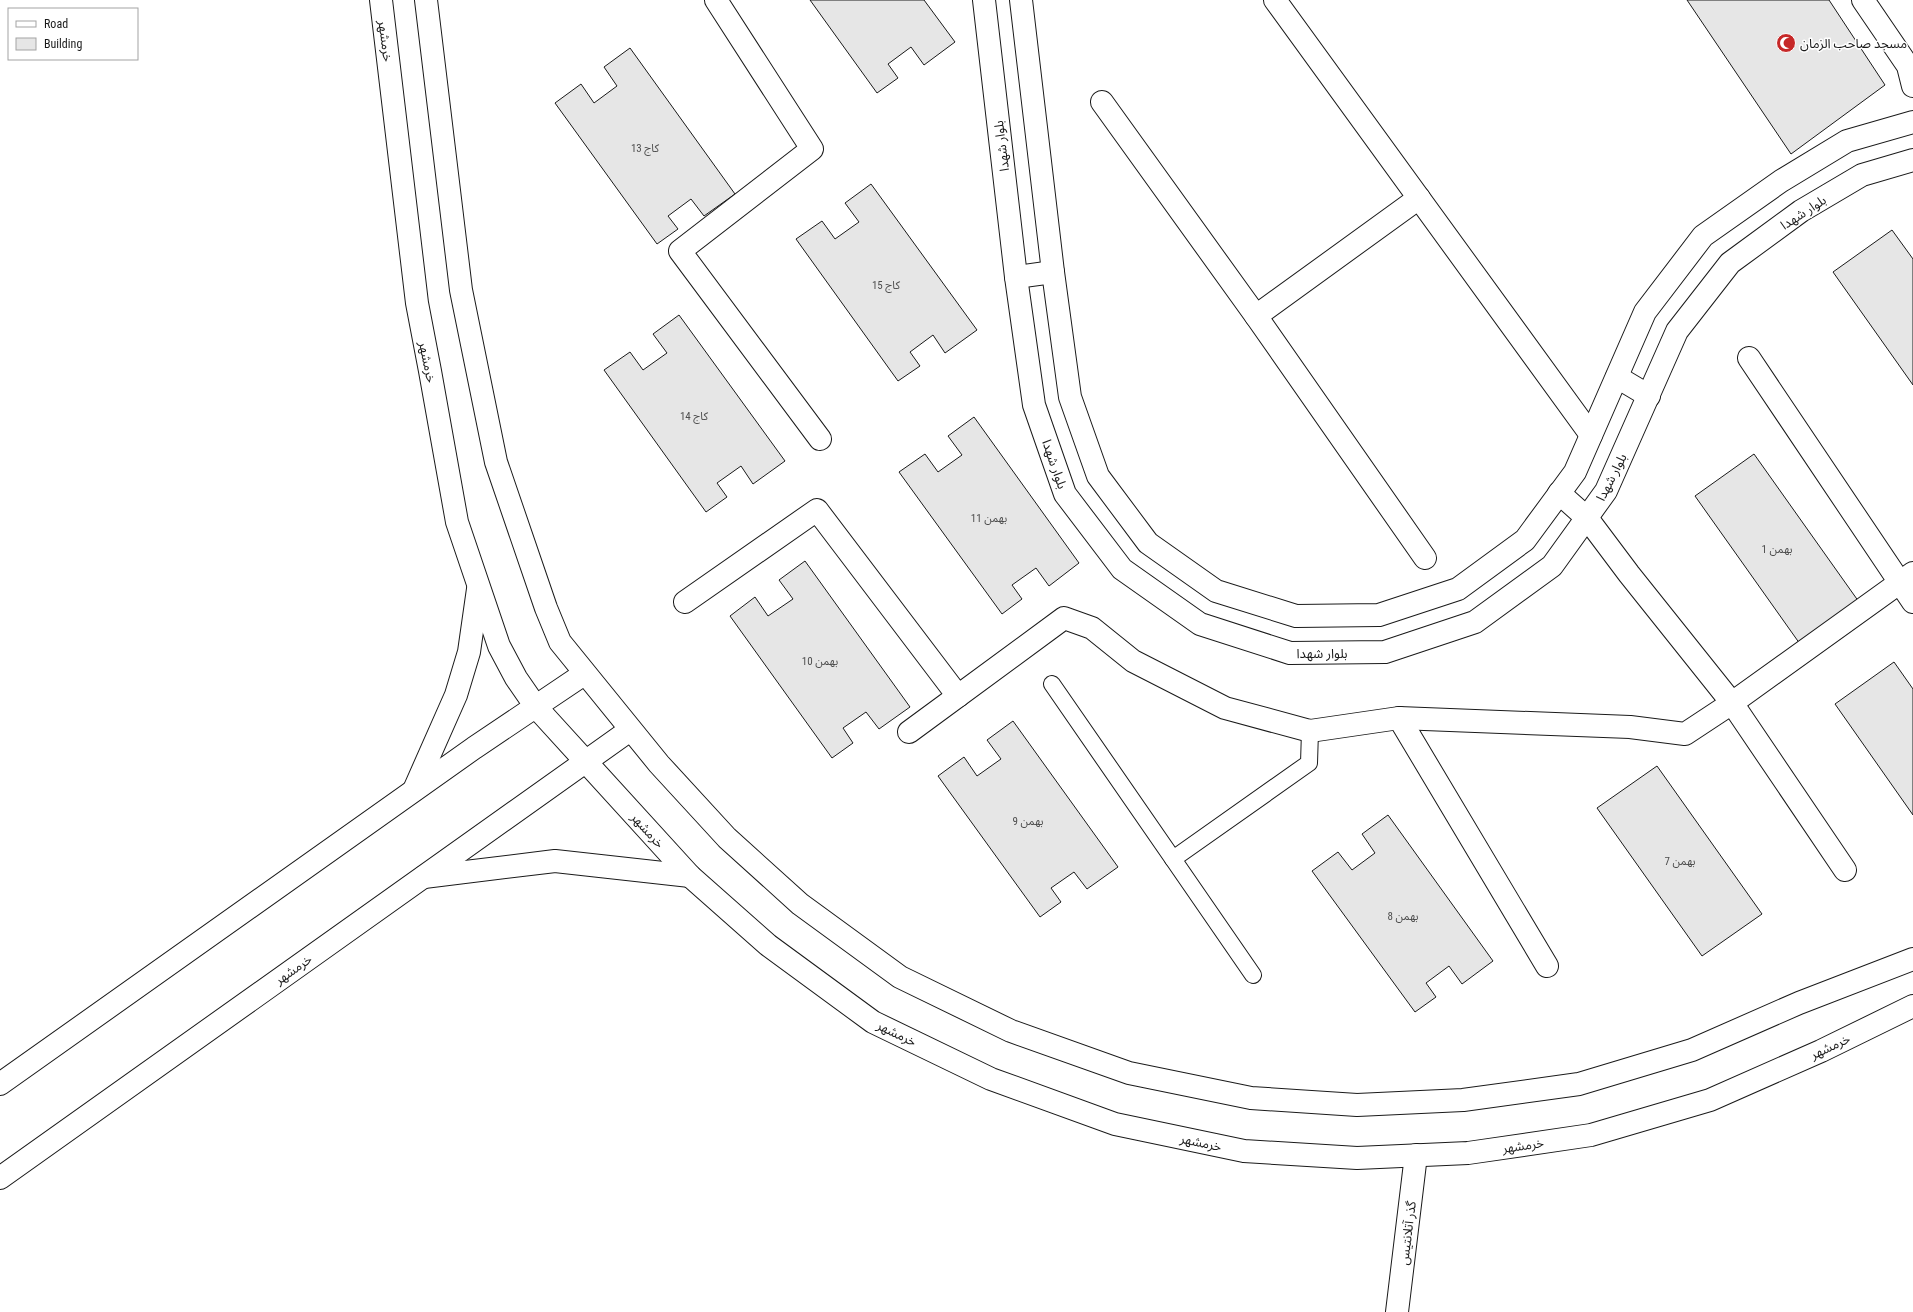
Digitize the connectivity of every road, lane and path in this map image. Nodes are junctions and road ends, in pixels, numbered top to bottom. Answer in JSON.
{"nodes":[{"id":1,"x":381,"y":0,"type":"edge"},
{"id":2,"x":426,"y":0,"type":"edge"},
{"id":3,"x":716,"y":0,"type":"edge"},
{"id":4,"x":984,"y":0,"type":"edge"},
{"id":5,"x":1021,"y":0,"type":"edge"},
{"id":6,"x":1275,"y":0,"type":"edge"},
{"id":7,"x":1863,"y":0,"type":"edge"},
{"id":8,"x":1913,"y":86,"type":"edge"},
{"id":9,"x":1102,"y":102,"type":"dead end"},
{"id":10,"x":1913,"y":122,"type":"edge"},
{"id":11,"x":1913,"y":160,"type":"edge"},
{"id":12,"x":1419,"y":198,"type":"junction"},
{"id":13,"x":1053,"y":272,"type":"junction"},
{"id":14,"x":1016,"y":277,"type":"junction"},
{"id":15,"x":1256,"y":316,"type":"junction"},
{"id":16,"x":1749,"y":358,"type":"dead end"},
{"id":17,"x":1617,"y":377,"type":"junction"},
{"id":18,"x":1648,"y":396,"type":"junction"},
{"id":19,"x":1591,"y":435,"type":"junction"},
{"id":20,"x":820,"y":439,"type":"dead end"},
{"id":21,"x":1559,"y":493,"type":"junction"},
{"id":22,"x":1587,"y":518,"type":"junction"},
{"id":23,"x":1425,"y":558,"type":"dead end"},
{"id":24,"x":1906,"y":578,"type":"edge"},
{"id":25,"x":478,"y":586,"type":"junction"},
{"id":26,"x":684,"y":602,"type":"dead end"},
{"id":27,"x":1913,"y":602,"type":"edge"},
{"id":28,"x":584,"y":674,"type":"junction"},
{"id":29,"x":1052,"y":684,"type":"dead end"},
{"id":30,"x":958,"y":696,"type":"junction"},
{"id":31,"x":1732,"y":703,"type":"junction"},
{"id":32,"x":536,"y":707,"type":"junction"},
{"id":33,"x":1399,"y":718,"type":"junction"},
{"id":34,"x":630,"y":730,"type":"junction"},
{"id":35,"x":1310,"y":731,"type":"junction"},
{"id":36,"x":909,"y":732,"type":"dead end"},
{"id":37,"x":586,"y":762,"type":"junction"},
{"id":38,"x":414,"y":791,"type":"junction"},
{"id":39,"x":1173,"y":859,"type":"junction"},
{"id":40,"x":1845,"y":870,"type":"dead end"},
{"id":41,"x":690,"y":876,"type":"junction"},
{"id":42,"x":421,"y":878,"type":"junction"},
{"id":43,"x":1913,"y":959,"type":"edge"},
{"id":44,"x":1547,"y":966,"type":"dead end"},
{"id":45,"x":1253,"y":975,"type":"dead end"},
{"id":46,"x":1913,"y":1006,"type":"edge"},
{"id":47,"x":0,"y":1084,"type":"edge"},
{"id":48,"x":1416,"y":1155,"type":"junction"},
{"id":49,"x":0,"y":1178,"type":"edge"},
{"id":50,"x":1397,"y":1312,"type":"edge"}],
"edges":[{"from":1,"to":25,"type":"street","name":"خرمشهر"},
{"from":2,"to":28,"type":"street"},
{"from":3,"to":20,"type":"street"},
{"from":4,"to":14,"type":"street","name":"بلوار شهدا"},
{"from":5,"to":13,"type":"street"},
{"from":6,"to":12,"type":"street"},
{"from":7,"to":8,"type":"street"},
{"from":9,"to":15,"type":"street"},
{"from":10,"to":17,"type":"street"},
{"from":11,"to":18,"type":"street","name":"بلوار شهدا"},
{"from":12,"to":15,"type":"street"},
{"from":12,"to":19,"type":"street"},
{"from":13,"to":14,"type":"street"},
{"from":13,"to":21,"type":"street"},
{"from":14,"to":22,"type":"street","name":"بلوار شهدا"},
{"from":15,"to":23,"type":"street"},
{"from":16,"to":24,"type":"street"},
{"from":17,"to":18,"type":"street"},
{"from":17,"to":19,"type":"street"},
{"from":18,"to":22,"type":"street","name":"بلوار شهدا"},
{"from":19,"to":21,"type":"street"},
{"from":21,"to":22,"type":"street"},
{"from":22,"to":31,"type":"street"},
{"from":24,"to":27,"type":"street"},
{"from":24,"to":31,"type":"street"},
{"from":25,"to":32,"type":"street","name":"خرمشهر"},
{"from":25,"to":38,"type":"street"},
{"from":26,"to":30,"type":"street"},
{"from":28,"to":32,"type":"street"},
{"from":28,"to":34,"type":"street"},
{"from":29,"to":39,"type":"lane"},
{"from":30,"to":35,"type":"street"},
{"from":30,"to":36,"type":"street"},
{"from":31,"to":33,"type":"street"},
{"from":31,"to":40,"type":"street"},
{"from":32,"to":37,"type":"street","name":"خرمشهر"},
{"from":32,"to":38,"type":"street"},
{"from":33,"to":35,"type":"street"},
{"from":33,"to":44,"type":"street"},
{"from":34,"to":37,"type":"street","name":"خرمشهر"},
{"from":34,"to":43,"type":"street"},
{"from":35,"to":39,"type":"lane"},
{"from":37,"to":41,"type":"street","name":"خرمشهر"},
{"from":37,"to":42,"type":"street","name":"خرمشهر"},
{"from":38,"to":47,"type":"street"},
{"from":39,"to":45,"type":"lane"},
{"from":41,"to":42,"type":"street"},
{"from":41,"to":48,"type":"street","name":"خرمشهر"},
{"from":42,"to":49,"type":"street","name":"خرمشهر"},
{"from":46,"to":48,"type":"street","name":"خرمشهر"},
{"from":48,"to":50,"type":"street","name":"گذر آتلانتیس"}]}
